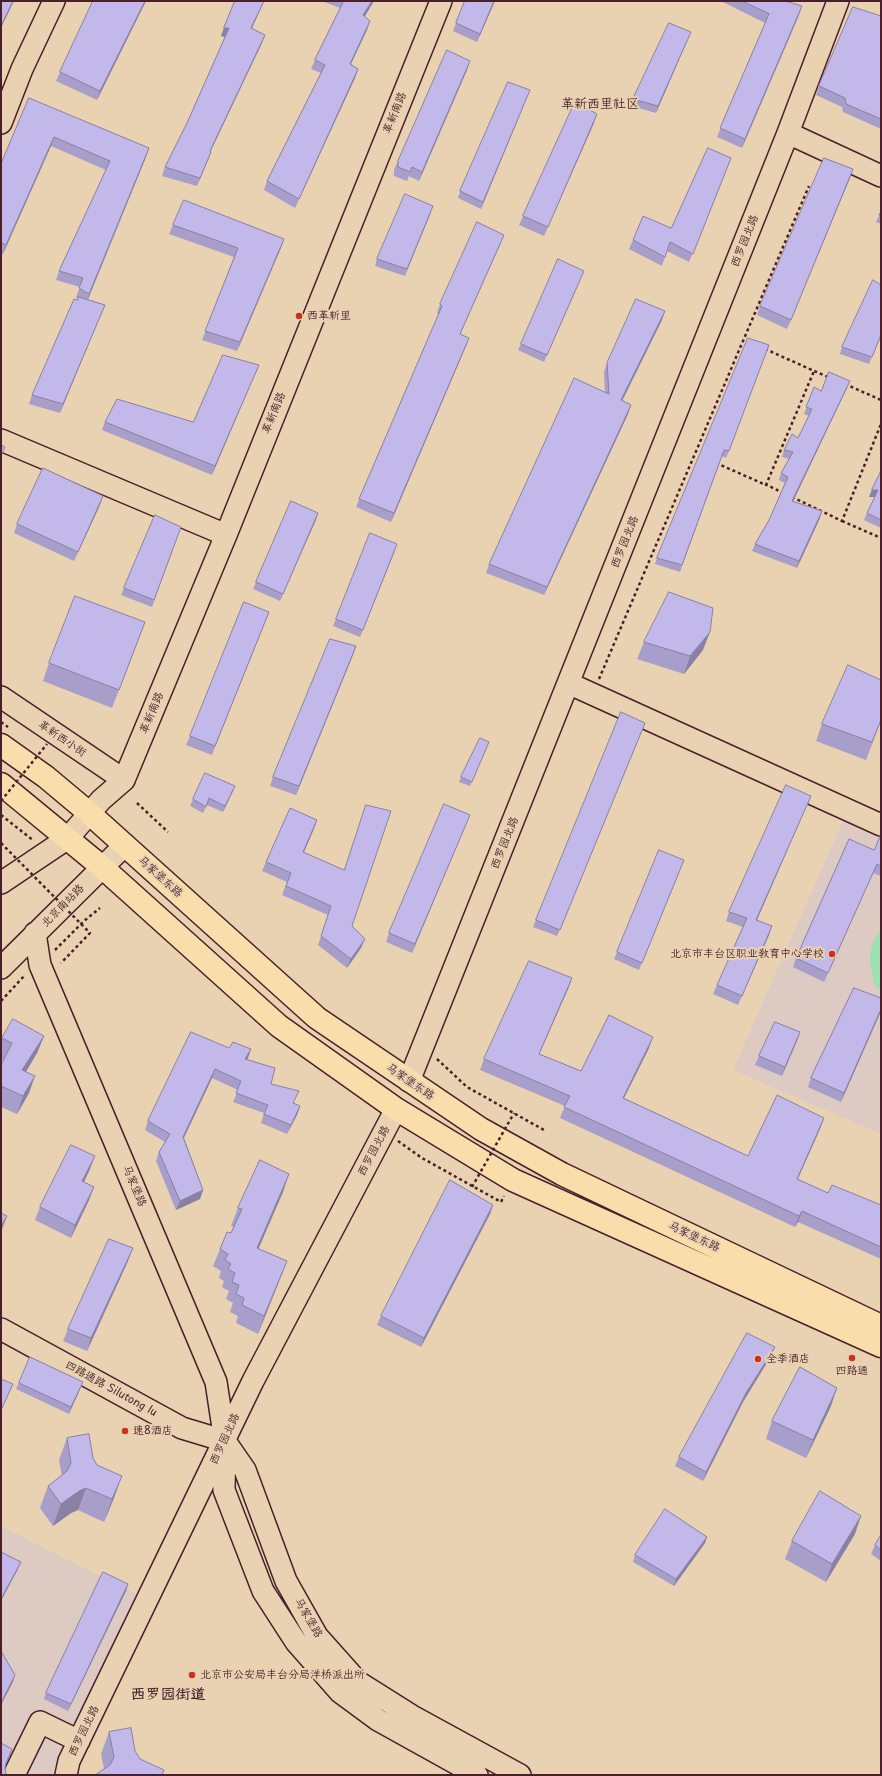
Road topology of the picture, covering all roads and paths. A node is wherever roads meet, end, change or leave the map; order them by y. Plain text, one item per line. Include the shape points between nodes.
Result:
1 (54, 1) edge
2 (441, 1) edge
3 (838, 1) edge
4 (1, 123) edge
5 (788, 133) junction
6 (881, 176) edge
7 (809, 186) dead end
8 (758, 346) edge
9 (814, 371) junction
10 (834, 380) edge
11 (841, 383) edge
12 (881, 400) edge
13 (881, 424) edge
14 (1, 440) edge
15 (709, 460) edge
16 (762, 483) junction
17 (842, 521) junction
18 (226, 535) junction
19 (881, 538) edge
20 (568, 683) junction
21 (593, 694) junction
22 (1, 697) edge
23 (47, 744) dead end
24 (1, 745) edge
25 (124, 780) junction
26 (1, 784) edge
27 (1, 801) edge
28 (137, 803) dead end
29 (89, 813) junction
30 (1, 815) edge
31 (881, 825) edge
32 (168, 832) dead end
33 (68, 838) junction
34 (1, 843) edge
35 (125, 845) junction
36 (48, 852) junction
37 (102, 867) junction
38 (1, 883) edge
39 (35, 933) junction
40 (61, 964) dead end
41 (1, 968) edge
42 (423, 1046) junction
43 (409, 1081) junction
44 (396, 1109) junction
45 (514, 1114) junction
46 (544, 1130) dead end
47 (384, 1131) junction
48 (472, 1187) junction
49 (501, 1202) dead end
50 (881, 1326) edge
51 (1, 1329) edge
52 (881, 1346) edge
53 (225, 1441) junction
54 (79, 1741) junction
55 (14, 1775) edge
56 (66, 1775) edge
57 (477, 1775) edge
58 (520, 1775) edge

1 - 4 street via 22,69
2 - 18 street, 革新南路
3 - 5 street, 西罗园北路
5 - 6 street
5 - 20 street, 西罗园北路
7 - 21 path
8 - 9 path
9 - 10 path
9 - 16 path via 766,485
11 - 12 path
13 - 17 path
14 - 18 street
15 - 16 path
16 - 17 path
17 - 19 path
18 - 25 street, 革新南路
20 - 21 street
20 - 42 street, 西罗园北路
21 - 31 street
22 - 25 street, 革新西小街
23 - 27 path, bridge
24 - 29 main road, 马家堡东路
25 - 29 street, 革新南路
26 - 33 main road, 马家堡东路
28 - 32 path
29 - 33 street, 革新南路
29 - 35 main road, 马家堡东路
30 - 36 path
33 - 36 street
33 - 37 main road, 马家堡东路
34 - 40 path, bridge via 90,933
35 - 37 street, 北京南站路
35 - 43 main road, 马家堡东路 via 316,1018
36 - 38 street
37 - 39 street, 北京南站路
37 - 44 main road, 马家堡东路 via 279,1026
39 - 41 street, 北京南站路
39 - 53 street, 马家堡路 via 40,965 216,1382
42 - 43 street, 西罗园北路
42 - 45 path via 467,1087
43 - 50 main road, 马家堡东路 via 481,1129 562,1174
44 - 47 street, 西罗园北路
44 - 52 main road, 马家堡东路 via 513,1180
45 - 46 path
45 - 48 path, bridge
47 - 48 path via 422,1158
47 - 53 street, 西罗园北路 via 253,1380
48 - 49 path
51 - 53 street, 四路通路 Silutong lu via 182,1428
53 - 54 street, 西罗园北路
53 - 57 street, 马家堡路 via 224,1490 263,1591 296,1642 340,1692 371,1715
53 - 58 street, 马家堡路 via 245,1470 286,1581 316,1636 358,1682 412,1716
54 - 55 street via 40,1722
54 - 56 street, 西罗园北路 via 69,1761

